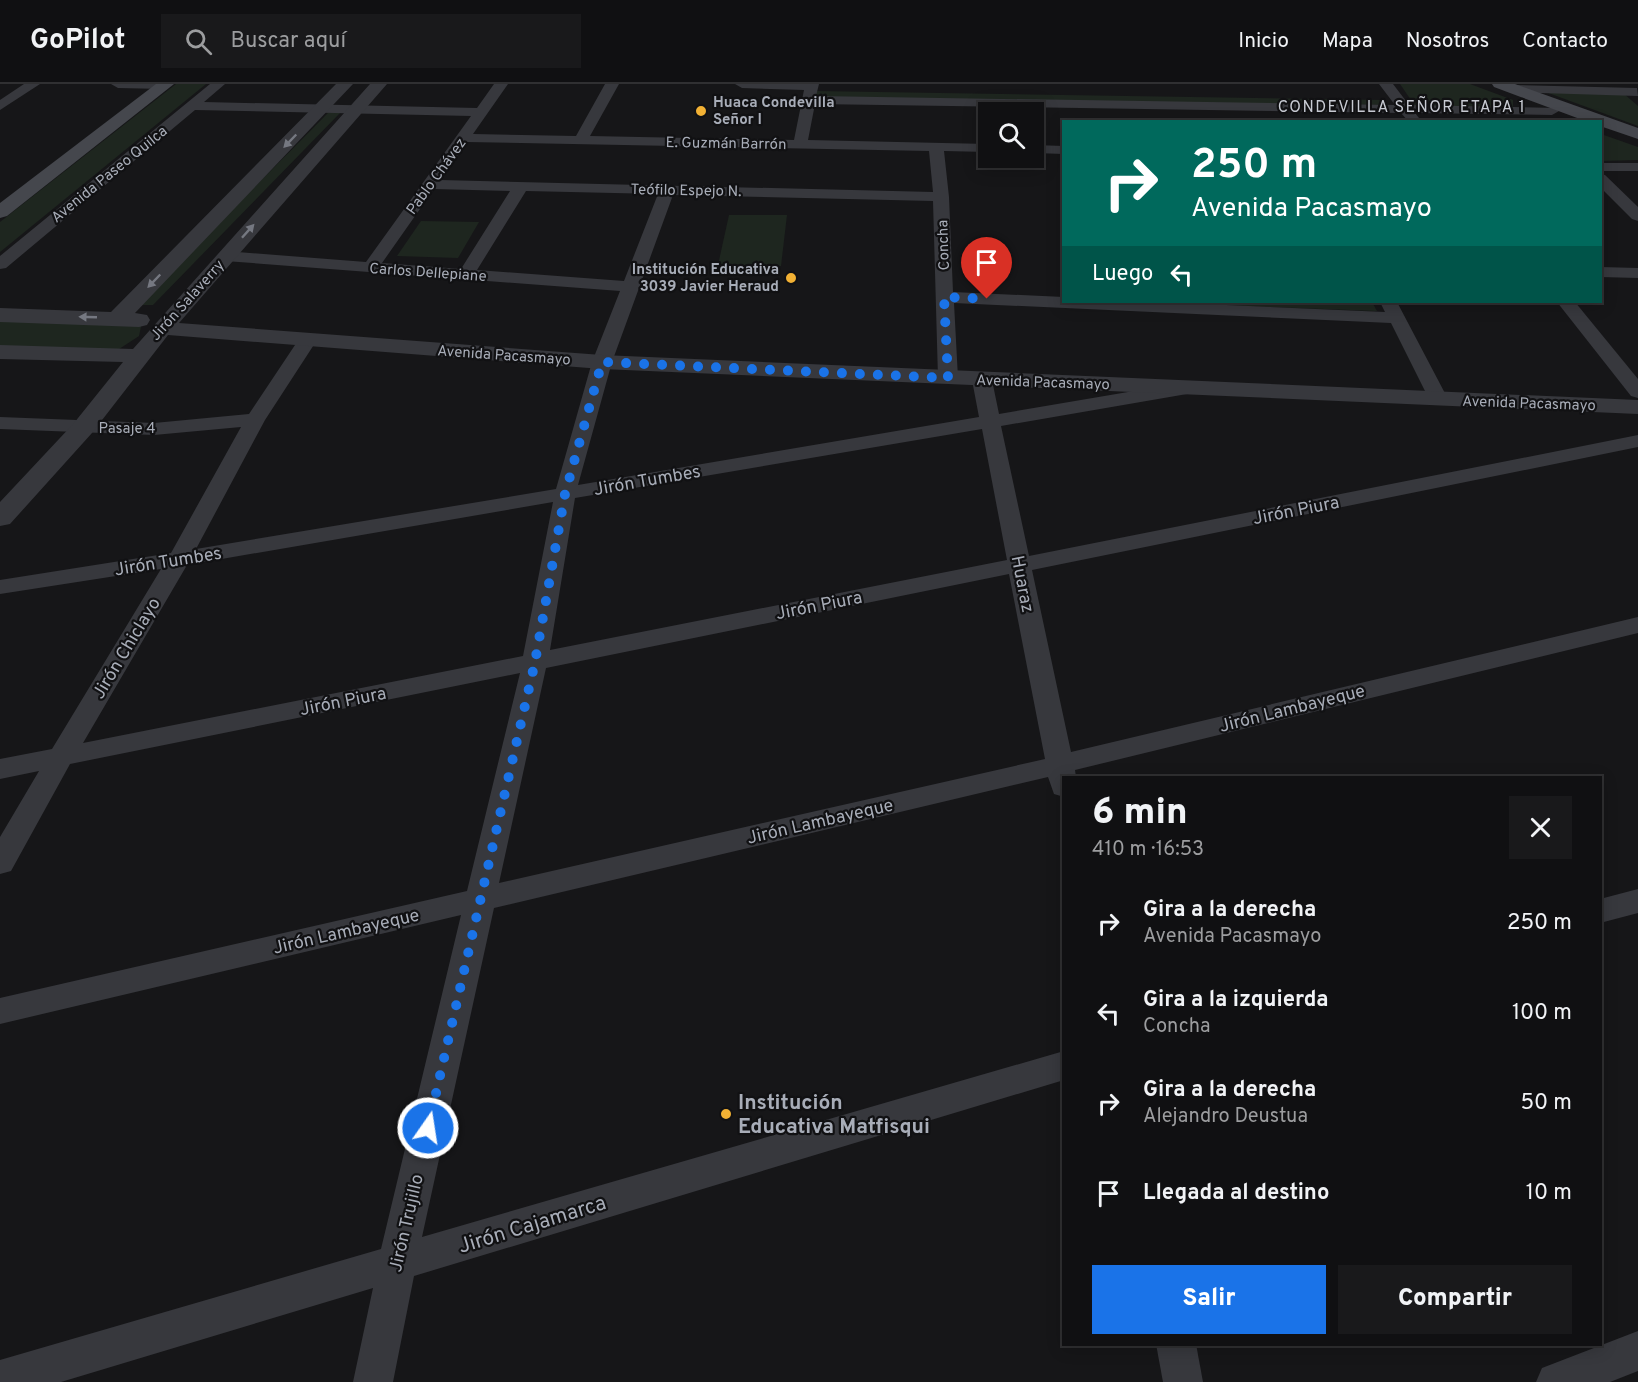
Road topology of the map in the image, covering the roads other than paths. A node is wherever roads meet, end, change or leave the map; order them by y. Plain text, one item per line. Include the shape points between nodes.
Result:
1 (33, 84) edge
2 (117, 84) edge
3 (165, 84) edge
4 (218, 84) edge
5 (345, 84) edge
6 (379, 84) edge
7 (501, 84) edge
8 (612, 84) edge
9 (742, 84) edge
10 (1386, 84) edge
11 (1480, 84) edge
12 (811, 90) edge
13 (1634, 90) edge
14 (1515, 93) edge
15 (1401, 103) junction
16 (1162, 104) junction
17 (0, 106) edge
18 (193, 106) junction
19 (321, 108) junction
20 (356, 110) junction
21 (482, 112) junction
22 (1548, 116) edge
23 (1167, 120) edge
24 (1413, 120) edge
25 (1571, 120) edge
26 (1596, 120) edge
27 (1602, 122) edge
28 (1602, 129) edge
29 (1638, 134) edge
30 (463, 138) junction
31 (581, 140) junction
32 (1638, 142) edge
33 (800, 144) junction
34 (936, 147) junction
35 (978, 148) edge
36 (1044, 149) edge
37 (1062, 150) edge
38 (1602, 167) edge
39 (1638, 168) edge
40 (1602, 180) edge
41 (430, 184) junction
42 (521, 186) junction
43 (667, 190) junction
44 (941, 197) junction
45 (0, 212) edge
46 (1638, 216) edge
47 (225, 256) junction
48 (0, 264) edge
49 (370, 268) junction
50 (1602, 272) edge
51 (1638, 273) edge
52 (466, 275) junction
53 (630, 287) junction
54 (944, 297) junction
55 (1062, 301) edge
56 (1113, 303) edge
57 (1567, 303) edge
58 (1393, 310) edge
59 (0, 315) edge
60 (118, 318) junction
61 (164, 325) junction
62 (308, 340) junction
63 (0, 352) edge
64 (138, 356) junction
65 (602, 362) junction
66 (948, 378) junction
67 (982, 380) junction
68 (1187, 388) junction
69 (1638, 392) edge
70 (1438, 399) junction
71 (1638, 407) edge
72 (255, 420) junction
73 (990, 422) junction
74 (0, 423) edge
75 (83, 428) junction
76 (1638, 441) edge
77 (565, 494) junction
78 (0, 518) edge
79 (179, 559) junction
80 (1019, 565) junction
81 (0, 587) edge
82 (1638, 625) edge
83 (535, 662) junction
84 (60, 758) junction
85 (0, 769) edge
86 (1061, 776) edge
87 (0, 863) edge
88 (480, 900) junction
89 (1638, 901) edge
90 (1602, 910) edge
91 (0, 1011) edge
92 (1062, 1066) edge
93 (397, 1264) junction
94 (1176, 1346) edge
95 (1638, 1351) edge
96 (0, 1380) edge
97 (373, 1382) edge
98 (1183, 1382) edge
99 (1556, 1382) edge

1 - 17 street
2 - 3 street
3 - 45 main road, Avenida Paseo Quilca
4 - 18 street, Avenida Paseo Quilca
5 - 19 street, Jirón Salaverry
6 - 20 street, Jirón Salaverry
7 - 21 street, Pablo Chávez
8 - 31 street
9 - 12 street
10 - 15 street
11 - 14 main road
12 - 15 street via 1269,93
12 - 16 street
12 - 33 street
13 - 14 street
14 - 15 street
14 - 22 main road
14 - 26 main road
15 - 16 street
15 - 24 street
16 - 23 street
18 - 19 street
18 - 48 street, Avenida Paseo Quilca
19 - 20 street
19 -> 60 street, Jirón Salaverry
20 - 21 street
47 -> 20 street, Jirón Salaverry
21 - 30 street, Pablo Chávez
22 - 25 main road
27 - 29 main road
28 - 32 main road
30 - 31 street, E. Guzmán Barrón
30 - 41 street, Pablo Chávez
31 - 33 street, E. Guzmán Barrón
33 - 34 street, E. Guzmán Barrón
34 - 35 street, E. Guzmán Barrón
34 - 44 street, Concha
36 - 37 street
38 - 39 street
40 - 46 street
41 - 42 street, Teófilo Espejo N.
41 - 49 street, Pablo Chávez
42 - 43 street, Teófilo Espejo N.
42 - 52 street
43 - 44 street, Teófilo Espejo N.
43 - 53 street, Jirón Trujillo
44 - 54 street, Concha
47 - 49 street, Carlos Dellepiane
47 - 61 street, Jirón Salaverry
49 - 52 street, Carlos Dellepiane
50 - 51 street
52 - 53 street, Carlos Dellepiane
53 - 65 street, Jirón Trujillo
54 - 55 street
54 - 66 street, Concha
56 - 58 street
57 - 69 street
58 - 70 street
60 -> 59 street, Avenida Pacasmayo
60 - 61 street, Avenida Pacasmayo
61 - 62 street, Avenida Pacasmayo
61 - 64 street, Jirón Salaverry
62 - 65 street, Avenida Pacasmayo
62 - 72 street, Jirón Chiclayo
63 - 64 street
64 - 75 street, Jirón Salaverry
65 - 66 street, Avenida Pacasmayo
65 - 77 street, Jirón Trujillo
66 - 67 street, Avenida Pacasmayo
67 - 68 street, Avenida Pacasmayo
67 - 73 street, Huaraz
68 - 70 street, Avenida Pacasmayo
68 - 73 street, Jirón Tumbes
70 - 71 street, Avenida Pacasmayo
72 - 75 street, Pasaje 4 via 154,429
72 - 79 street, Jirón Chiclayo
73 - 77 street, Jirón Tumbes
73 - 80 street, Huaraz
74 - 75 street, Pasaje 4
75 - 78 street, Jirón Salaverry
76 - 80 street, Jirón Piura
77 - 79 street, Jirón Tumbes
77 - 83 street, Jirón Trujillo
79 - 81 street, Jirón Tumbes
79 - 84 street, Jirón Chiclayo
80 - 83 street, Jirón Piura
80 - 86 street, Huaraz
82 - 86 street, Jirón Lambayeque
83 - 84 street, Jirón Piura
83 - 88 street, Jirón Trujillo
84 - 85 street, Jirón Piura
84 - 87 street, Jirón Chiclayo
86 - 88 street, Jirón Lambayeque
88 - 91 street, Jirón Lambayeque
88 - 93 street, Jirón Trujillo
89 - 90 street
92 - 93 street, Jirón Cajamarca
93 - 96 street, Jirón Cajamarca
93 - 97 street, Jirón Trujillo
94 - 98 street
95 - 99 street

